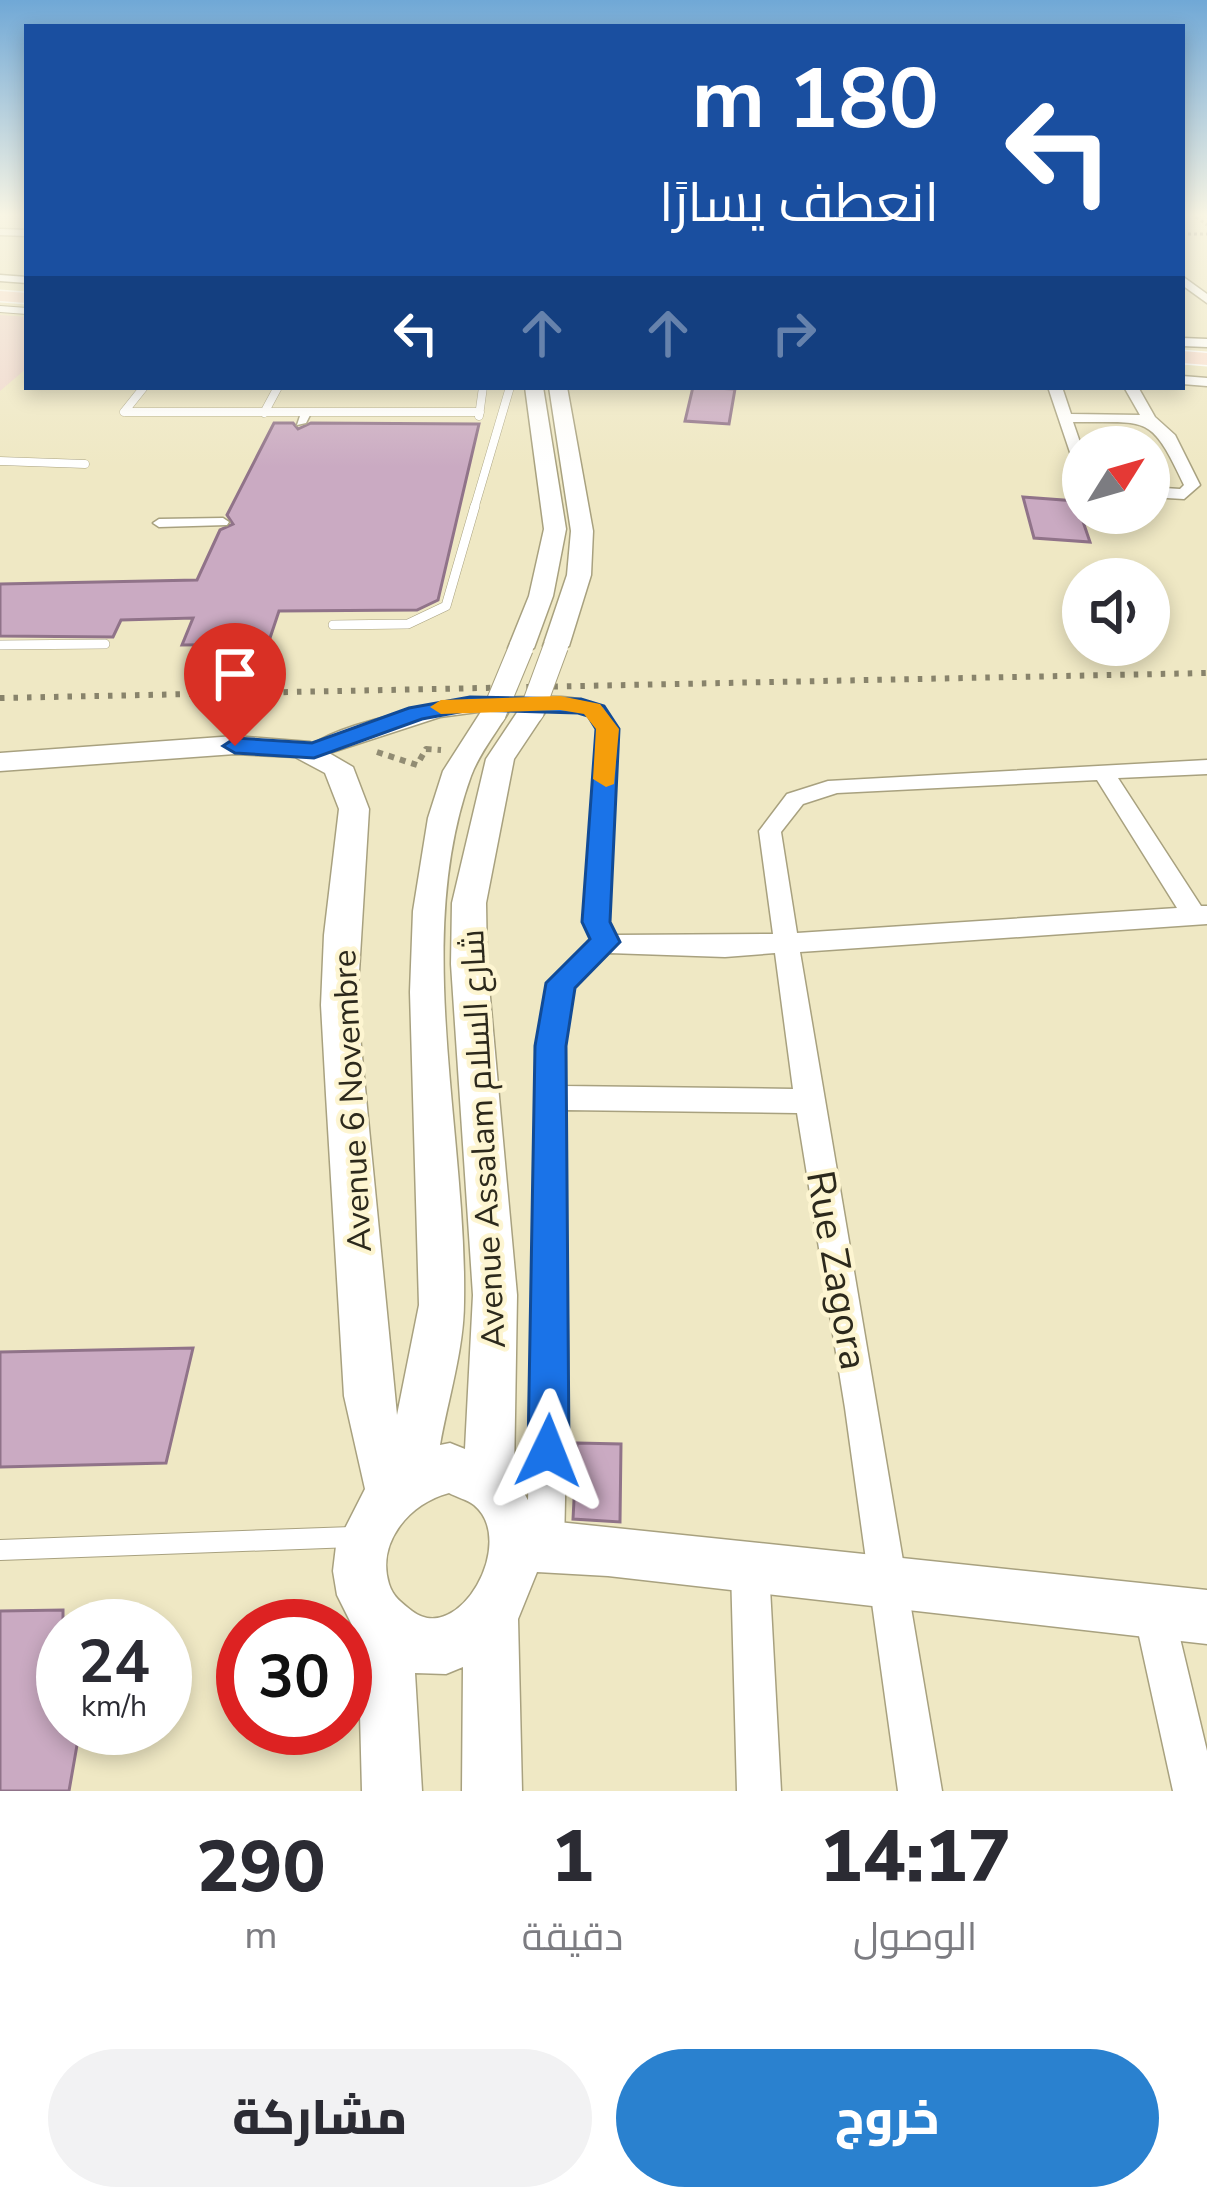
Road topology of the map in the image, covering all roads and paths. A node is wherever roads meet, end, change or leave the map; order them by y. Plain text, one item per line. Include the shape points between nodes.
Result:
1 (142, 390) edge
2 (276, 390) edge
3 (483, 390) edge
4 (509, 390) edge
5 (534, 390) edge
6 (558, 390) edge
7 (1056, 390) edge
8 (1133, 390) edge
9 (264, 413) junction
10 (1068, 418) junction
11 (1149, 419) junction
12 (1070, 426) edge
13 (1157, 426) edge
14 (1170, 440) edge
15 (0, 461) edge
16 (85, 464) dead end
17 (1170, 493) edge
18 (224, 522) dead end
19 (159, 523) dead end
20 (333, 625) dead end
21 (105, 644) dead end
22 (0, 645) edge
23 (513, 712) junction
24 (330, 744) junction
25 (469, 753) junction
26 (0, 762) edge
27 (1207, 767) edge
28 (1103, 772) junction
29 (1201, 915) edge
30 (605, 942) junction
31 (788, 944) junction
32 (552, 1098) junction
33 (808, 1101) junction
34 (435, 1355) junction
35 (365, 1366) junction
36 (489, 1483) junction
37 (388, 1502) junction
38 (531, 1546) junction
39 (0, 1550) edge
40 (750, 1569) junction
41 (888, 1583) junction
42 (1154, 1613) junction
43 (1207, 1617) edge
44 (491, 1618) junction
45 (386, 1629) junction
46 (392, 1791) edge
47 (492, 1791) edge
48 (759, 1791) edge
49 (920, 1791) edge
50 (1195, 1791) edge

1 - 9 lane via 124,412
2 - 9 lane
3 - 9 lane via 480,415
4 - 20 lane via 450,601 411,623
5 - 23 street, Avenue Assalam شارع السلام, bridge via 555,529 521,648
6 - 23 street, Avenue Assalam شارع السلام, bridge via 582,531 579,575 556,646
7 - 10 street
8 - 11 street
10 - 11 street
10 - 12 street
11 - 13 street
14 - 17 street via 1192,489
15 - 16 lane
18 - 19 street
21 - 22 lane
23 - 25 street, Avenue Assalam شارع السلام
23 - 36 street, Avenue Assalam شارع السلام via 469,903 496,1295
24 - 25 path via 418,765 426,748
24 - 26 street
24 - 30 street via 417,712 470,704 596,711 609,741 596,922
24 - 35 street, Avenue 6 Novembre via 354,809 339,1005
25 - 34 street, Avenue Assalam شارع السلام via 443,818 430,911 442,1305
27 - 28 street
28 - 29 street
28 - 31 street, Rue Zagora via 836,786 795,799 770,831
29 - 31 street
30 - 31 street
30 - 32 street via 568,974 555,998
31 - 33 street, Rue Zagora
32 - 33 street
32 - 38 street
33 - 41 street, Rue Zagora
34 - 35 street via 420,1382 395,1399 379,1394
34 - 37 street, Avenue Assalam شارع السلام
35 - 37 street, Avenue 6 Novembre
36 - 37 street via 451,1468
36 - 38 street
37 - 39 lane
37 - 45 street via 363,1587
38 - 40 street
38 - 44 street
40 - 41 street
40 - 48 street
41 - 42 street
41 - 49 street, Rue Zagora
42 - 43 street
42 - 50 street
44 - 45 street via 461,1640 427,1648
44 - 47 street
45 - 46 street

